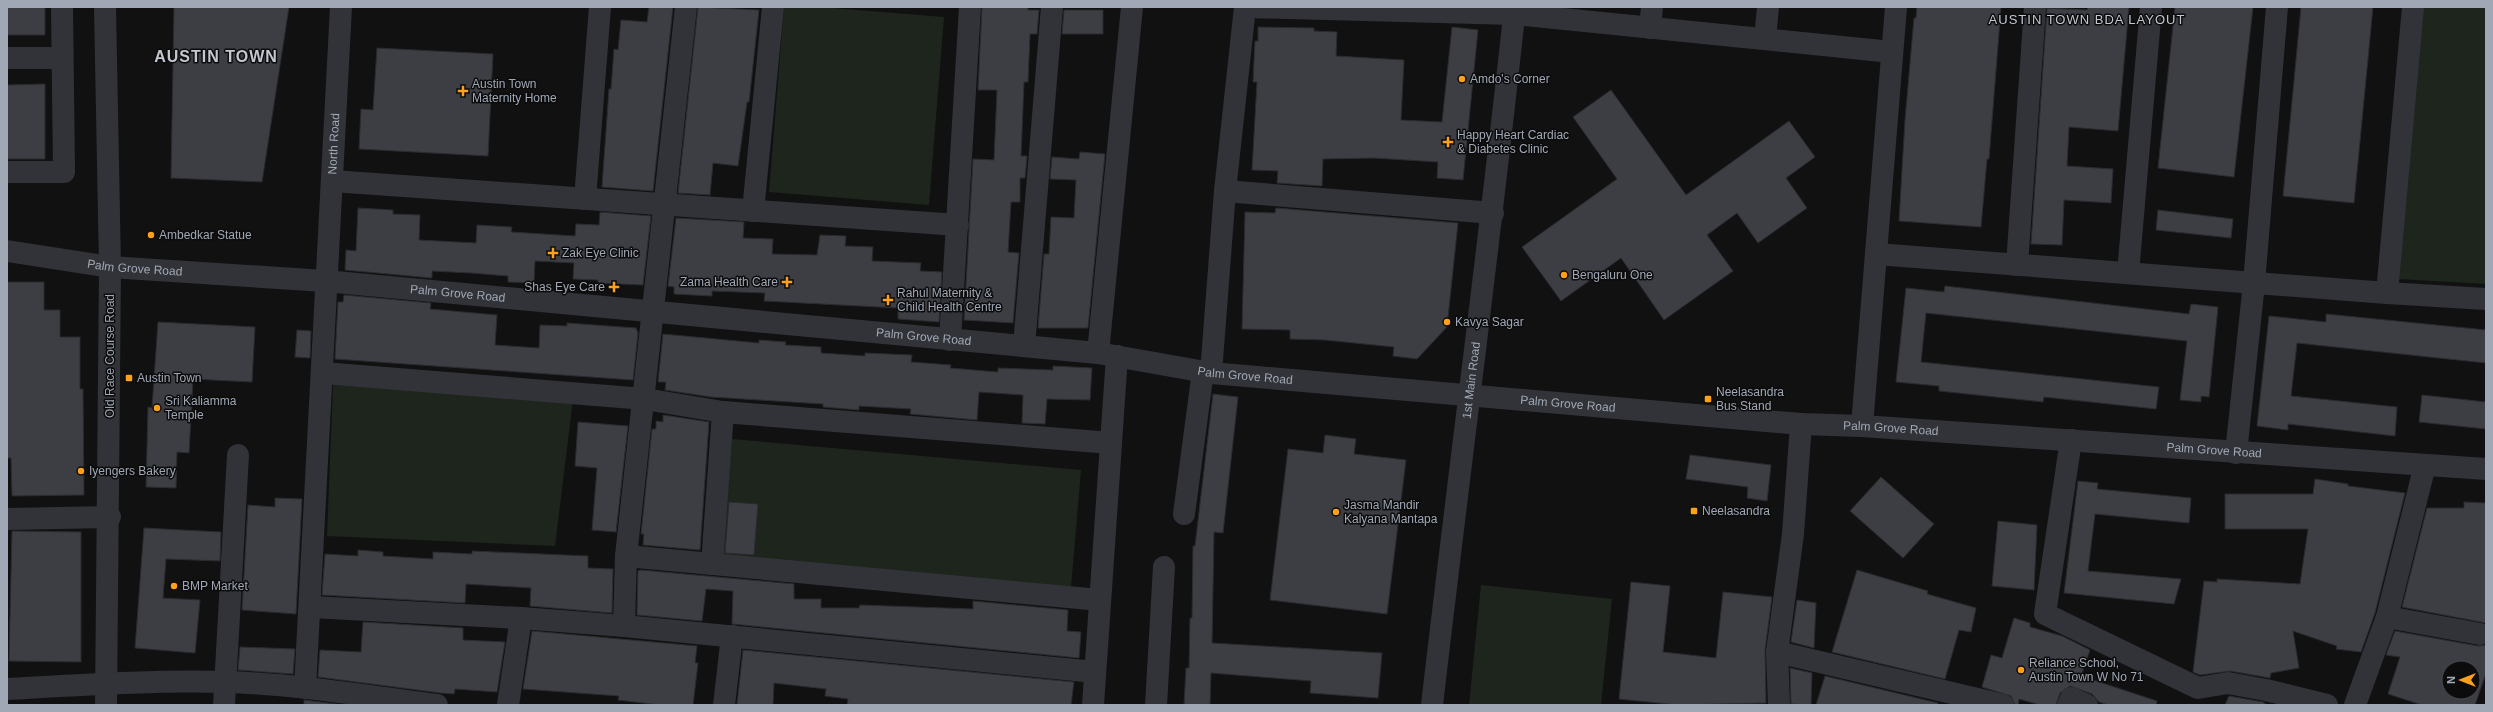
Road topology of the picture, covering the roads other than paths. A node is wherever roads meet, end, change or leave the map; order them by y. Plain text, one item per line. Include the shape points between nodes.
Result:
1 (62, 7) edge
2 (105, 7) edge
3 (341, 7) edge
4 (600, 7) edge
5 (686, 7) edge
6 (773, 7) edge
7 (970, 7) edge
8 (1052, 7) edge
9 (1132, 7) edge
10 (1246, 7) edge
11 (1768, 7) edge
12 (1896, 7) edge
13 (2035, 7) edge
14 (2151, 7) edge
15 (2278, 7) edge
16 (2414, 7) edge
17 (1362, 8) edge
18 (1515, 11) edge
19 (1651, 17) edge
20 (1765, 39) junction
21 (1892, 52) junction
22 (7, 58) edge
23 (62, 58) junction
24 (7, 172) edge
25 (332, 181) junction
26 (1225, 191) junction
27 (585, 199) junction
28 (664, 205) junction
29 (753, 211) junction
30 (1493, 213) junction
31 (958, 225) junction
32 (7, 251) edge
33 (1876, 254) junction
34 (2016, 264) junction
35 (110, 267) junction
36 (2128, 273) junction
37 (325, 281) junction
38 (2254, 283) junction
39 (2387, 293) junction
40 (2486, 299) edge
41 (654, 311) junction
42 (950, 340) junction
43 (1024, 346) junction
44 (1108, 355) junction
45 (1207, 372) junction
46 (323, 373) junction
47 (1468, 394) junction
48 (644, 399) junction
49 (723, 412) junction
50 (1801, 424) junction
51 (1862, 426) junction
52 (2071, 440) junction
53 (1111, 443) junction
54 (2236, 453) junction
55 (238, 455) dead end
56 (2425, 465) junction
57 (2486, 469) edge
58 (1184, 514) dead end
59 (110, 517) junction
60 (7, 519) edge
61 (626, 556) junction
62 (712, 564) junction
63 (1164, 567) dead end
64 (1100, 600) junction
65 (311, 607) junction
66 (2387, 617) junction
67 (521, 618) junction
68 (624, 626) junction
69 (2480, 634) dead end
70 (732, 636) junction
71 (1777, 652) junction
72 (1095, 672) junction
73 (226, 682) junction
74 (108, 683) junction
75 (305, 688) junction
76 (7, 689) edge
77 (1978, 702) edge
78 (106, 705) edge
79 (224, 705) edge
80 (437, 705) edge
81 (508, 705) edge
82 (724, 705) edge
83 (1093, 705) edge
84 (1156, 705) edge
85 (1432, 705) edge
86 (1779, 705) edge
87 (2004, 705) edge
88 (2068, 705) edge
89 (2087, 705) edge
90 (2327, 705) edge
91 (2355, 705) edge

1 - 23 street
2 - 35 street, Old Race Course Road
3 - 25 street, North Road
4 - 27 street
5 - 28 street
6 - 29 street
7 - 31 street
8 - 43 street
9 - 44 street
10 - 17 street
10 - 26 street
11 - 20 street
12 - 21 street
13 - 34 street
14 - 36 street
15 - 38 street
16 - 39 street
17 - 18 street
18 - 19 street
18 - 30 street, 1st Main Road
19 - 20 street
20 - 21 street
21 - 33 street
22 - 23 street
23 - 24 street via 64,172
25 - 27 street
25 - 37 street, North Road
26 - 30 street
26 - 45 street
27 - 28 street
28 - 29 street
28 - 41 street
29 - 31 street
30 - 47 street, 1st Main Road
31 - 42 street
32 - 35 street, Palm Grove Road
33 - 34 street
33 - 51 street
34 - 36 street
35 - 37 street, Palm Grove Road
35 - 59 street, Old Race Course Road
36 - 38 street
37 - 41 street, Palm Grove Road
37 - 46 street, North Road
38 - 39 street
38 - 54 street
39 - 40 street
41 - 42 street, Palm Grove Road
41 - 48 street
42 - 43 street, Palm Grove Road
43 - 44 street, Palm Grove Road
44 - 45 street, Palm Grove Road
44 - 53 street
45 - 47 street, Palm Grove Road
45 - 58 street
46 - 48 street
46 - 65 street, North Road
47 - 50 street, Palm Grove Road
47 - 85 street, 1st Main Road
48 - 49 street
48 - 61 street
49 - 53 street
49 - 62 street
50 - 51 street, Palm Grove Road
50 - 71 street via 1793,534
51 - 52 street, Palm Grove Road
52 - 54 street, Palm Grove Road
52 - 90 street via 2045,614 2198,688 2228,683
53 - 64 street
54 - 56 street, Palm Grove Road
55 - 73 street
56 - 57 street, Palm Grove Road
56 - 66 street
59 - 60 street
59 - 74 street, Old Race Course Road
61 - 62 street
61 - 68 street
62 - 64 street
63 - 84 street
64 - 72 street
65 - 67 street
65 - 75 street, North Road
66 - 69 street
66 - 91 street
67 - 68 street
67 - 81 street
68 - 70 street
70 - 72 street
70 - 82 street
71 - 77 street
71 - 86 street
72 - 83 street
73 - 74 street
73 - 75 street
73 - 79 street
74 - 76 street
74 - 78 street, Old Race Course Road
75 - 80 street
77 - 87 street
88 - 89 street via 2071,698

